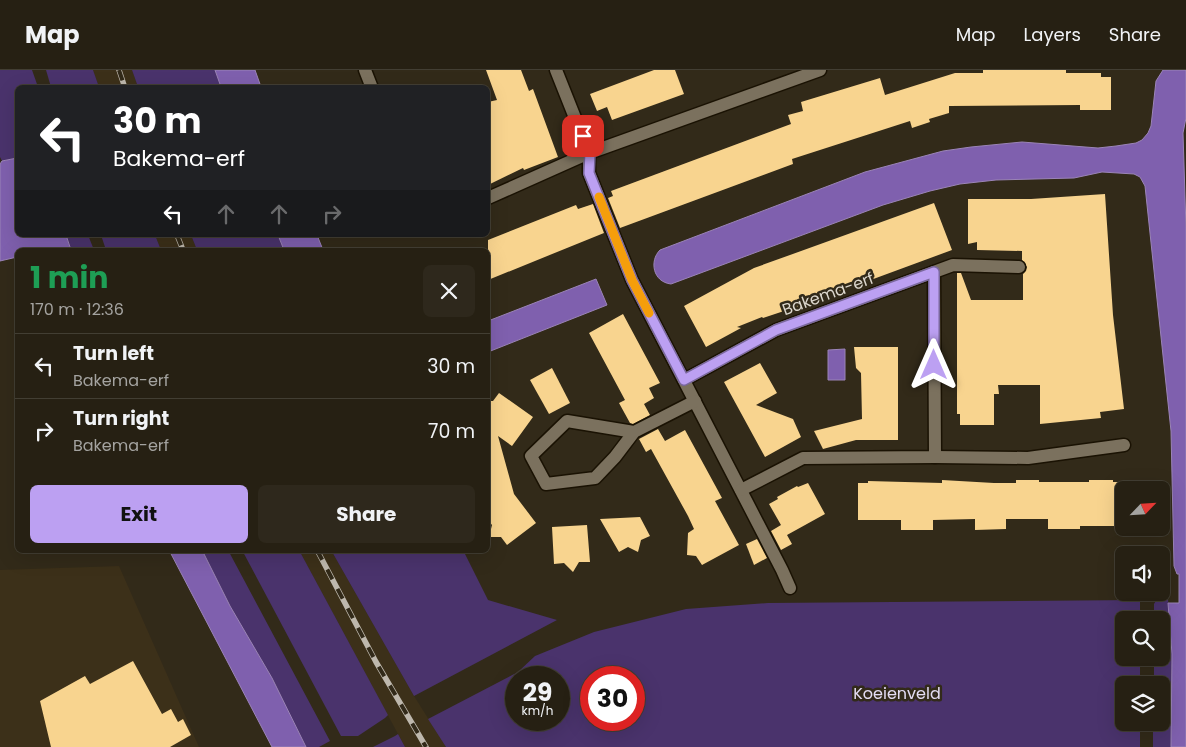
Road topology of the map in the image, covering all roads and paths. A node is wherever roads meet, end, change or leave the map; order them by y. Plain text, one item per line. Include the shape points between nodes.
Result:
1 (365, 70) edge
2 (556, 70) edge
3 (820, 70) edge
4 (371, 85) edge
5 (590, 153) junction
6 (490, 197) edge
7 (1019, 266) dead end
8 (934, 272) junction
9 (684, 380) junction
10 (695, 401) junction
11 (634, 432) junction
12 (1124, 445) dead end
13 (935, 457) junction
14 (741, 490) junction
15 (790, 588) dead end

1 - 4 street
2 - 5 street
3 - 5 street
5 - 6 street
5 - 9 street via 589,173 632,280
7 - 8 street, Bakema-erf via 953,265
8 - 9 street, Bakema-erf via 776,330
8 - 13 street
9 - 10 street
10 - 11 street
10 - 14 street
11 - 11 street via 567,421 531,456 546,484 595,478
12 - 13 street via 1028,458
13 - 14 street via 804,458
14 - 15 street

